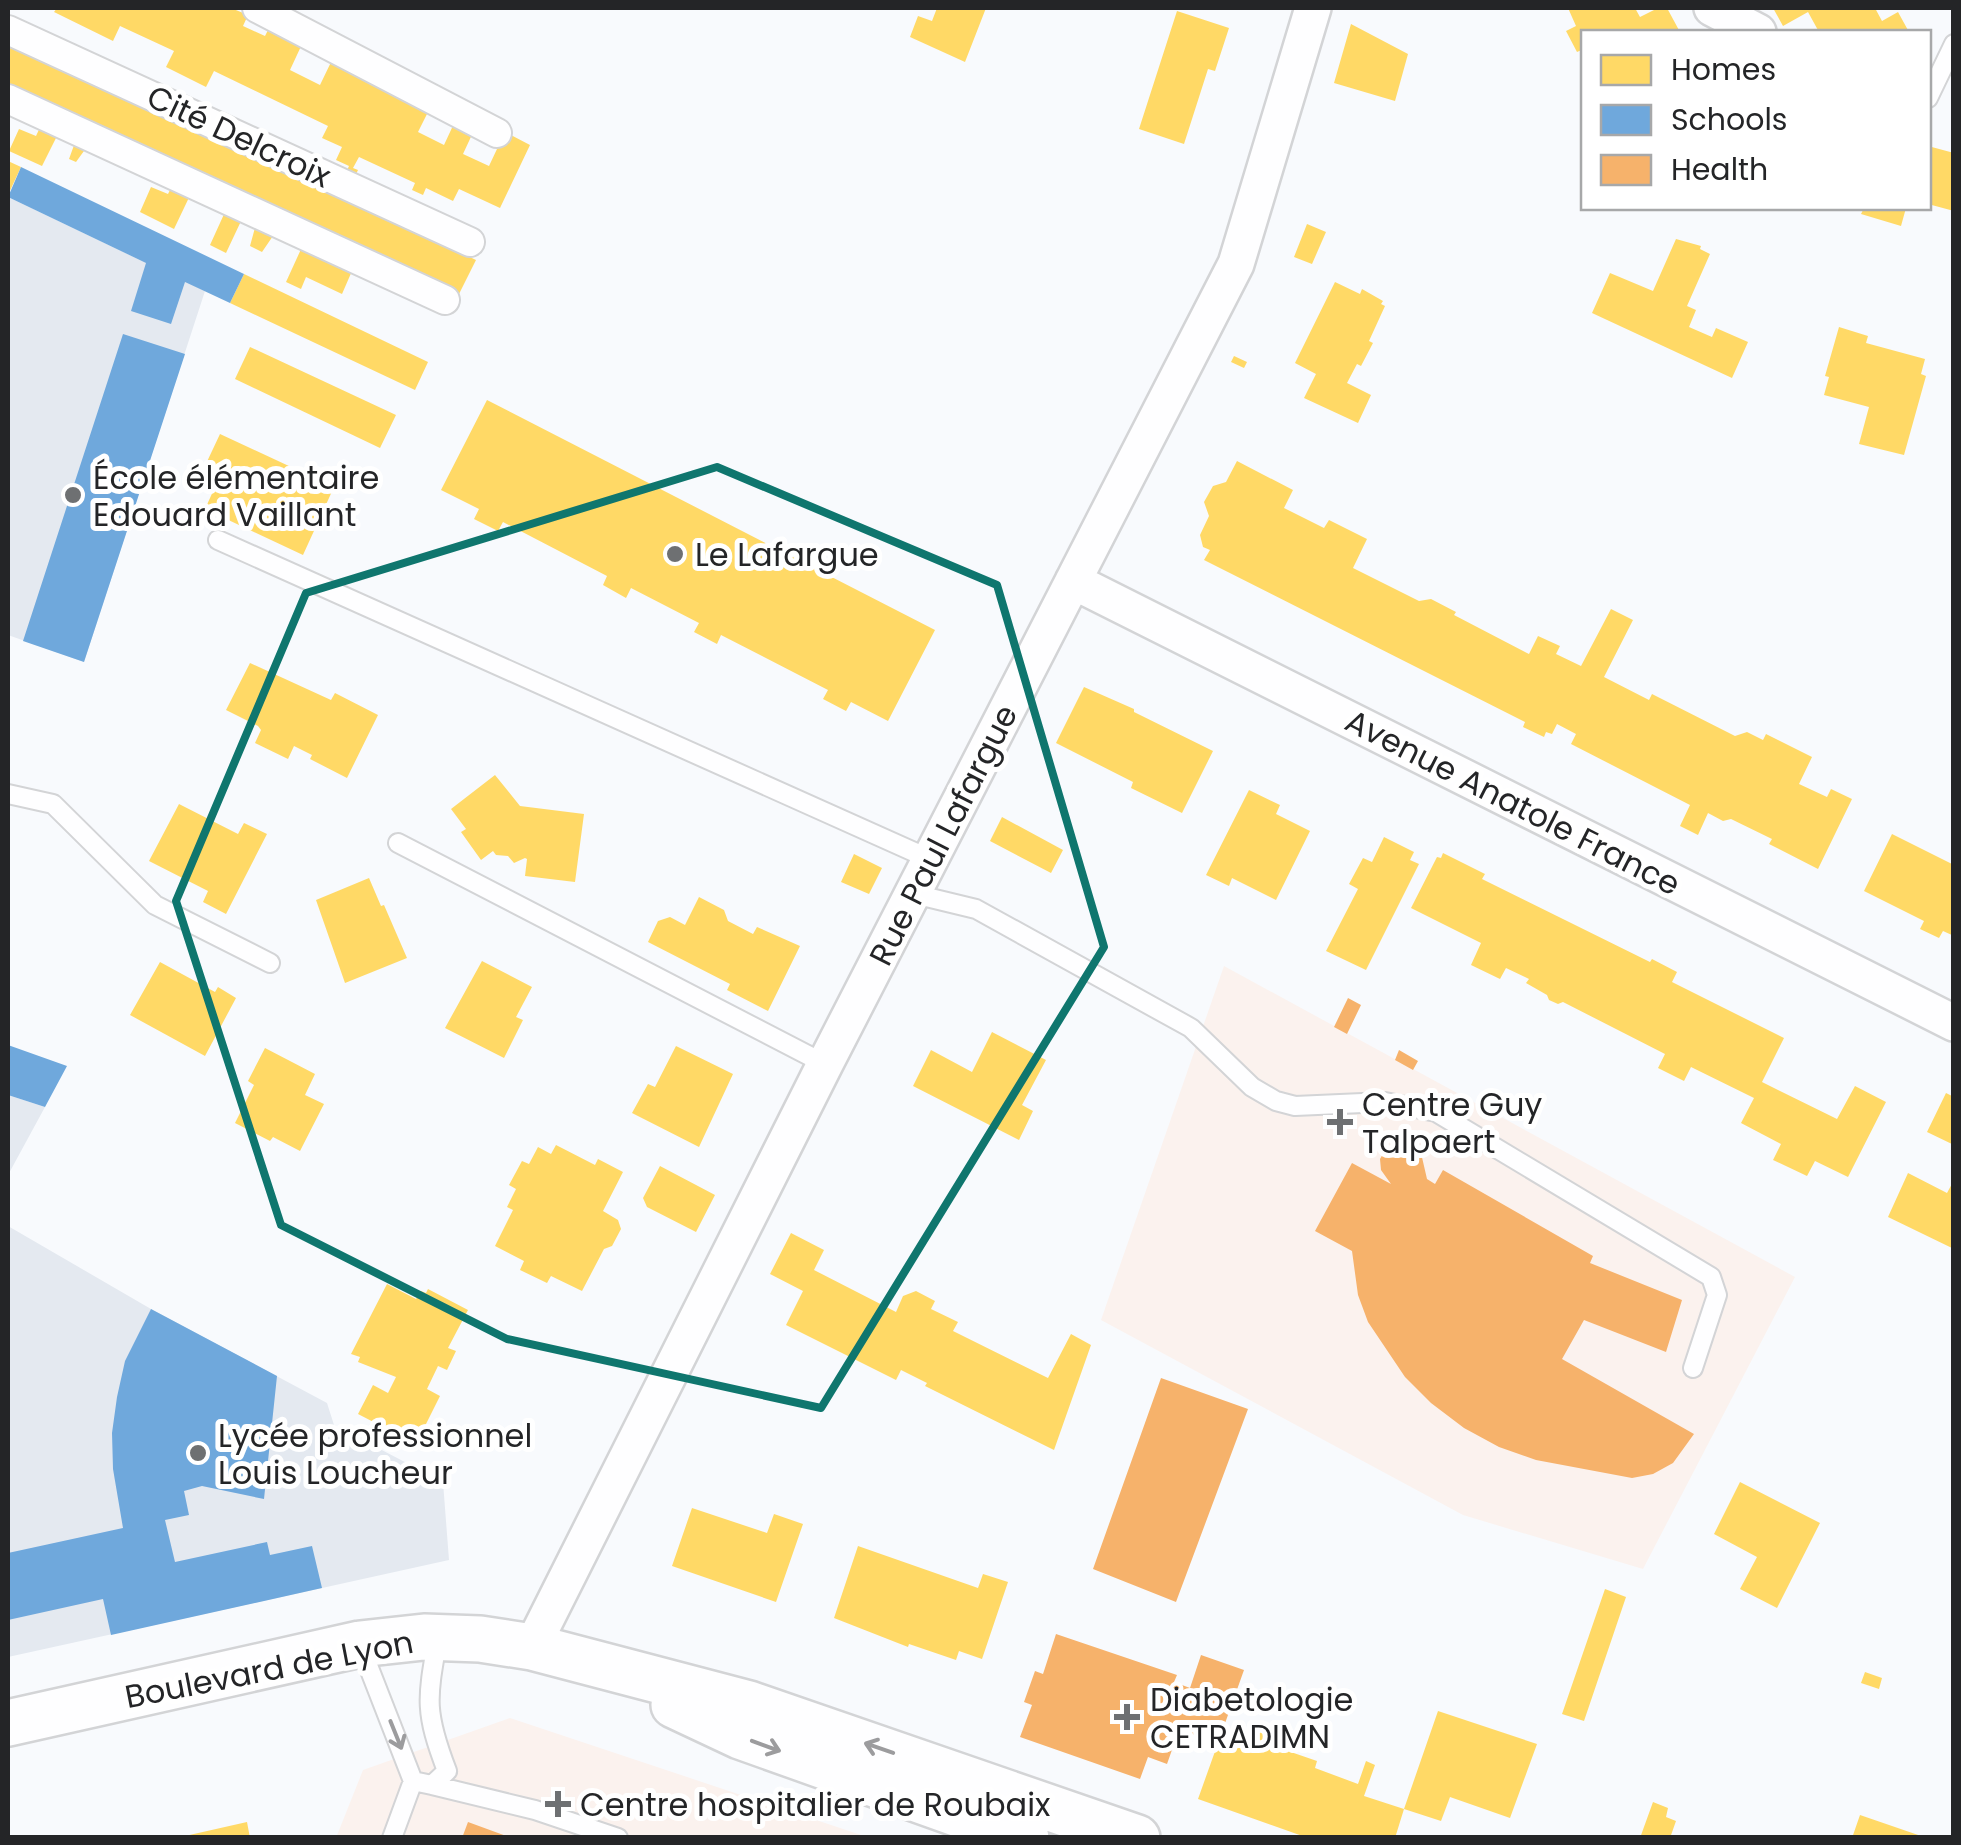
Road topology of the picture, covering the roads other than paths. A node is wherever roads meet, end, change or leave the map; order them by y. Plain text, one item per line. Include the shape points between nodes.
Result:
1 (257, 8) edge
2 (1314, 8) edge
3 (1712, 8) edge
4 (8, 30) edge
5 (1754, 30) edge
6 (1954, 44) edge
7 (1931, 92) edge
8 (8, 99) edge
9 (497, 133) dead end
10 (470, 242) dead end
11 (445, 300) dead end
12 (218, 540) dead end
13 (1073, 582) junction
14 (8, 794) edge
15 (398, 843) dead end
16 (932, 860) junction
17 (914, 894) junction
18 (270, 963) dead end
19 (1954, 1023) edge
20 (826, 1064) junction
21 (1693, 1368) dead end
22 (438, 1638) junction
23 (360, 1644) junction
24 (532, 1647) junction
25 (8, 1723) edge
26 (413, 1781) junction
27 (432, 1784) junction
28 (928, 1784) junction
29 (392, 1838) edge
30 (618, 1838) edge
31 (1026, 1838) edge
32 (1137, 1838) edge

1 - 9 street
2 - 13 street, Rue Paul Lafargue via 1236,264
3 - 5 street
4 - 10 street, Cité Delcroix
6 - 7 lane
8 - 11 street, Cité Delcroix
12 - 16 lane
13 - 16 street, Rue Paul Lafargue
13 - 19 street, Avenue Anatole France
14 - 18 lane via 53,804 155,906
15 - 20 lane
16 - 17 street, Rue Paul Lafargue
17 - 20 street, Rue Paul Lafargue
17 - 21 lane via 976,909 1191,1028 1252,1087 1276,1101 1385,1102 1436,1112 1695,1268 1711,1278 1717,1296
20 - 24 street, Rue Paul Lafargue
22 - 23 street, Boulevard de Lyon
22 - 24 street, Boulevard de Lyon
22 - 27 lane via 428,1712 447,1771
23 - 25 street, Boulevard de Lyon
23 -> 26 lane
24 - 28 street, Boulevard de Lyon via 749,1704
26 - 27 lane
26 - 29 lane
27 - 30 lane
28 - 31 street
28 - 32 street

